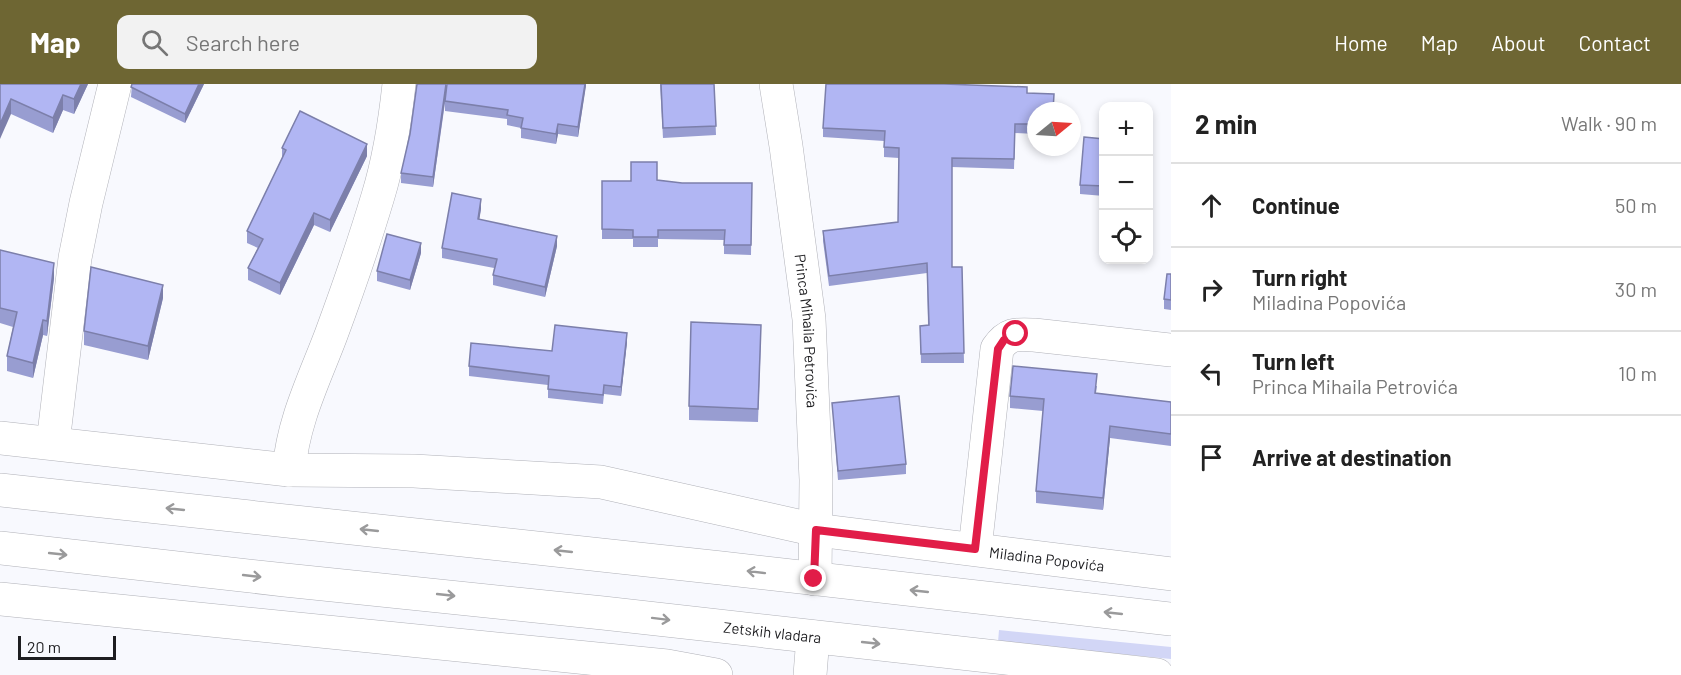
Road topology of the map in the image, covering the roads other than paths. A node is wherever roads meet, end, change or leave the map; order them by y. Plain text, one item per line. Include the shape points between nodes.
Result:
1 (115, 84) edge
2 (399, 84) edge
3 (776, 84) edge
4 (1171, 350) edge
5 (0, 438) edge
6 (53, 443) junction
7 (289, 470) junction
8 (0, 490) edge
9 (816, 530) junction
10 (0, 548) edge
11 (975, 549) junction
12 (1171, 574) edge
13 (814, 579) junction
14 (0, 599) edge
15 (1171, 619) edge
16 (813, 637) junction
17 (716, 675) edge
18 (810, 675) edge
19 (1157, 675) edge

1 - 6 street via 75,258
2 - 7 street via 379,195 302,408
3 - 9 street, Princa Mihaila Petrovića via 808,319
4 - 11 street via 1034,335 1016,334 1004,340 998,349
5 - 6 street, Miladina Popovića
6 - 7 street, Miladina Popovića
7 - 9 street, Miladina Popovića via 414,471 601,482
13 -> 8 street
9 - 11 street, Miladina Popovića
9 - 13 street, Princa Mihaila Petrovića
10 -> 16 street, Zetskih vladara
11 - 12 street, Miladina Popovića
15 -> 13 street
14 - 17 street via 667,666
16 - 18 street
16 -> 19 street, Zetskih vladara

